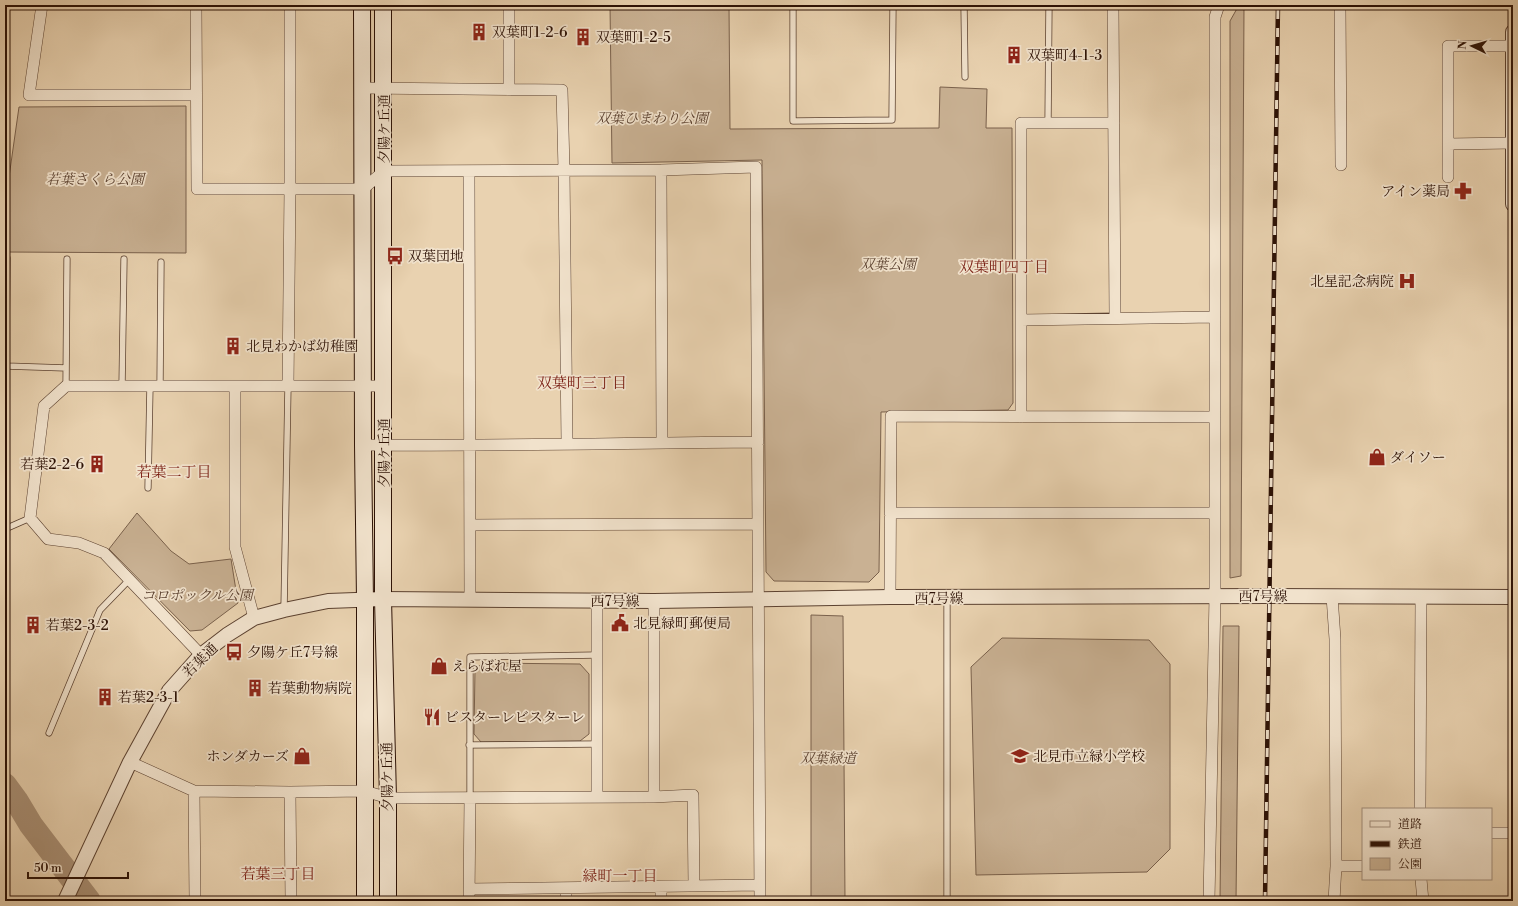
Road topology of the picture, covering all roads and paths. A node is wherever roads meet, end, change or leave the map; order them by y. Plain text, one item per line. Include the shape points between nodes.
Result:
1 (42, 5) edge
2 (196, 5) edge
3 (290, 5) edge
4 (362, 5) edge
5 (383, 5) edge
6 (509, 5) edge
7 (793, 5) edge
8 (893, 5) edge
9 (964, 5) edge
10 (1049, 5) edge
11 (1113, 5) edge
12 (1219, 5) edge
13 (1340, 5) edge
14 (1513, 32) edge
15 (1513, 46) edge
16 (966, 77) dead end
17 (363, 88) junction
18 (384, 89) junction
19 (509, 90) junction
20 (196, 95) junction
21 (1048, 123) junction
22 (1114, 123) junction
23 (1513, 128) edge
24 (1512, 143) edge
25 (1448, 144) junction
26 (1340, 165) dead end
27 (564, 170) junction
28 (661, 170) junction
29 (384, 171) junction
30 (469, 171) junction
31 (1448, 177) dead end
32 (290, 189) junction
33 (363, 189) junction
34 (1513, 204) edge
35 (7, 258) dead end
36 (67, 259) dead end
37 (124, 259) dead end
38 (161, 262) dead end
39 (1215, 317) junction
40 (1115, 318) junction
41 (1021, 320) junction
42 (66, 368) junction
43 (66, 386) junction
44 (122, 386) junction
45 (155, 386) junction
46 (288, 386) junction
47 (362, 386) junction
48 (384, 386) junction
49 (234, 387) junction
50 (1021, 417) junction
51 (1215, 417) junction
52 (662, 442) junction
53 (758, 442) junction
54 (567, 443) junction
55 (362, 445) junction
56 (384, 445) junction
57 (469, 446) junction
58 (148, 488) dead end
59 (890, 513) junction
60 (1214, 513) junction
61 (30, 518) junction
62 (758, 524) junction
63 (470, 525) junction
64 (5, 529) edge
65 (129, 580) junction
66 (1215, 596) junction
67 (1332, 596) junction
68 (890, 597) junction
69 (1421, 597) junction
70 (1513, 597) edge
71 (947, 598) junction
72 (383, 599) junction
73 (470, 599) junction
74 (758, 599) junction
75 (365, 600) junction
76 (597, 601) junction
77 (654, 601) junction
78 (284, 610) junction
79 (254, 618) junction
80 (201, 655) junction
81 (597, 655) junction
82 (49, 733) dead end
83 (597, 744) junction
84 (469, 745) junction
85 (130, 762) junction
86 (194, 791) junction
87 (365, 791) junction
88 (290, 792) junction
89 (597, 797) junction
90 (654, 797) junction
91 (388, 798) junction
92 (470, 798) junction
93 (1420, 808) edge
94 (1492, 833) edge
95 (1513, 833) edge
96 (1336, 866) junction
97 (1362, 866) edge
98 (1421, 880) edge
99 (760, 885) junction
100 (694, 886) junction
101 (661, 887) junction
102 (566, 888) junction
103 (470, 889) junction
104 (65, 901) edge
105 (196, 901) edge
106 (291, 901) edge
107 (365, 901) edge
108 (388, 901) edge
109 (470, 901) edge
110 (566, 901) edge
111 (661, 901) edge
112 (760, 901) edge
113 (947, 901) edge
114 (1209, 901) edge
115 (1334, 901) edge
116 (1423, 901) edge

1 - 20 street via 29,95
2 - 20 street
3 - 32 street
4 - 17 main road, 夕陽ケ丘通
5 - 18 main road, 夕陽ケ丘通
6 - 19 street
7 - 8 lane via 793,121 892,120
9 - 16 lane
10 - 21 lane
11 - 22 street
12 - 39 street via 1215,18
13 - 26 street
14 - 15 street
15 - 23 street
15 - 25 street via 1448,46
17 - 18 street
17 - 33 main road, 夕陽ケ丘通
18 - 19 street
18 - 29 main road, 夕陽ケ丘通
19 - 27 street via 562,90
20 - 32 street via 198,190
21 - 22 street
21 - 41 street via 1021,123
22 - 40 street
23 - 24 street
24 - 25 street
24 - 34 street
25 - 31 street
27 - 28 street
27 - 30 street
27 - 54 street
28 - 52 street
28 - 53 street via 756,167
29 - 30 street
29 - 33 street
29 - 48 main road, 夕陽ケ丘通
30 - 57 street
32 - 33 street
32 - 46 street
33 - 47 main road, 夕陽ケ丘通
35 - 42 lane via 6,366
36 - 42 lane
37 - 44 lane
38 - 45 lane
39 - 40 street
39 - 51 street
40 - 41 street
41 - 50 street
42 - 43 lane
43 - 44 street
43 - 61 street via 44,406
44 - 45 street
45 - 49 street
45 - 58 lane
46 - 47 street
46 - 49 street
46 - 78 lane
47 - 48 street
47 - 55 main road, 夕陽ケ丘通
48 - 56 main road, 夕陽ケ丘通
49 - 79 street via 235,547
50 - 51 street
50 - 59 street via 891,416
51 - 60 street
52 - 53 street
52 - 54 street
53 - 62 street
54 - 57 street
55 - 56 street
55 - 75 main road, 夕陽ケ丘通
56 - 57 street
56 - 72 main road, 夕陽ケ丘通
57 - 63 street
59 - 60 street
59 - 68 street
60 - 66 street
61 - 64 lane
61 - 65 street via 48,539 79,543 104,553
62 - 63 street
62 - 74 street
63 - 73 street
65 - 80 street
65 - 82 lane via 100,610
66 - 67 street, 西7号線
66 - 71 street, 西7号線
66 - 114 street
67 - 69 street, 西7号線
67 - 96 street via 1335,640
68 - 71 street, 西7号線
68 - 74 street, 西7号線
69 - 70 street, 西7号線
69 - 93 street
71 - 113 lane
72 - 73 street, 西7号線
72 - 75 street, 西7号線
72 - 91 main road, 夕陽ケ丘通
73 - 76 street, 西7号線
74 - 77 street, 西7号線
74 - 99 street
75 - 78 street, 若葉通 via 328,601
75 - 87 main road, 夕陽ケ丘通
76 - 77 street, 西7号線
76 - 81 street
77 - 90 street
78 - 79 street, 若葉通
79 - 80 street, 若葉通
80 - 85 street, 若葉通 via 169,691
81 - 83 street
81 - 84 lane via 470,657
83 - 84 lane
83 - 89 street
84 - 92 lane
85 - 86 street
85 - 104 street, 若葉通
86 - 88 street
86 - 105 street
87 - 88 street
87 - 91 street
87 - 107 main road, 夕陽ケ丘通
88 - 106 street
89 - 90 street
89 - 92 street
90 - 100 street via 693,795
91 - 92 street
91 - 108 main road, 夕陽ケ丘通
92 - 103 street
94 - 95 street
96 - 97 street
96 - 115 street
98 - 116 street
99 - 100 street
99 - 112 street
100 - 101 street
101 - 102 street
101 - 111 street
102 - 103 street
102 - 110 street
103 - 109 street

